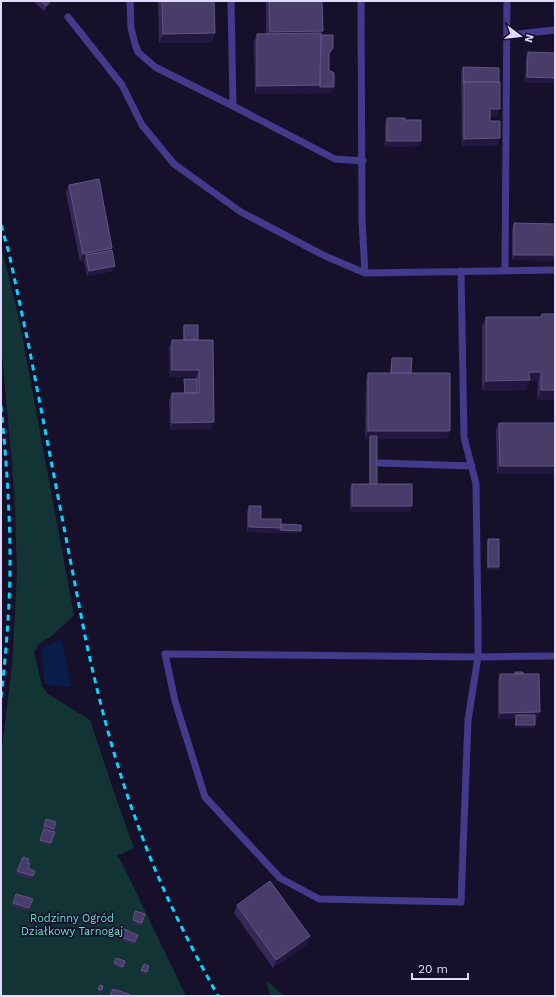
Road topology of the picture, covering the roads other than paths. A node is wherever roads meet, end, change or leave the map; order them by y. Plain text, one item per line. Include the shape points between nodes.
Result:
1 (130, 1) edge
2 (231, 1) edge
3 (361, 1) edge
4 (507, 1) edge
5 (68, 17) dead end
6 (555, 30) edge
7 (507, 35) junction
8 (233, 106) junction
9 (363, 161) junction
10 (505, 270) junction
11 (555, 270) edge
12 (461, 271) junction
13 (365, 273) junction
14 (380, 464) dead end
15 (472, 466) junction
16 (555, 656) edge
17 (478, 657) junction

1 - 8 lane via 132,36 138,52 155,67
2 - 8 lane
3 - 9 lane
4 - 7 lane
5 - 13 lane via 122,85 142,125 174,164 241,212 325,256
6 - 7 lane
7 - 10 lane
8 - 9 lane via 335,159
9 - 13 lane via 362,221
10 - 11 lane
10 - 12 lane
12 - 13 lane
12 - 15 lane via 464,437
14 - 15 lane
15 - 17 lane via 476,484
16 - 17 lane
17 - 17 lane via 468,720 461,902 319,899 280,878 205,796 175,701 165,654

